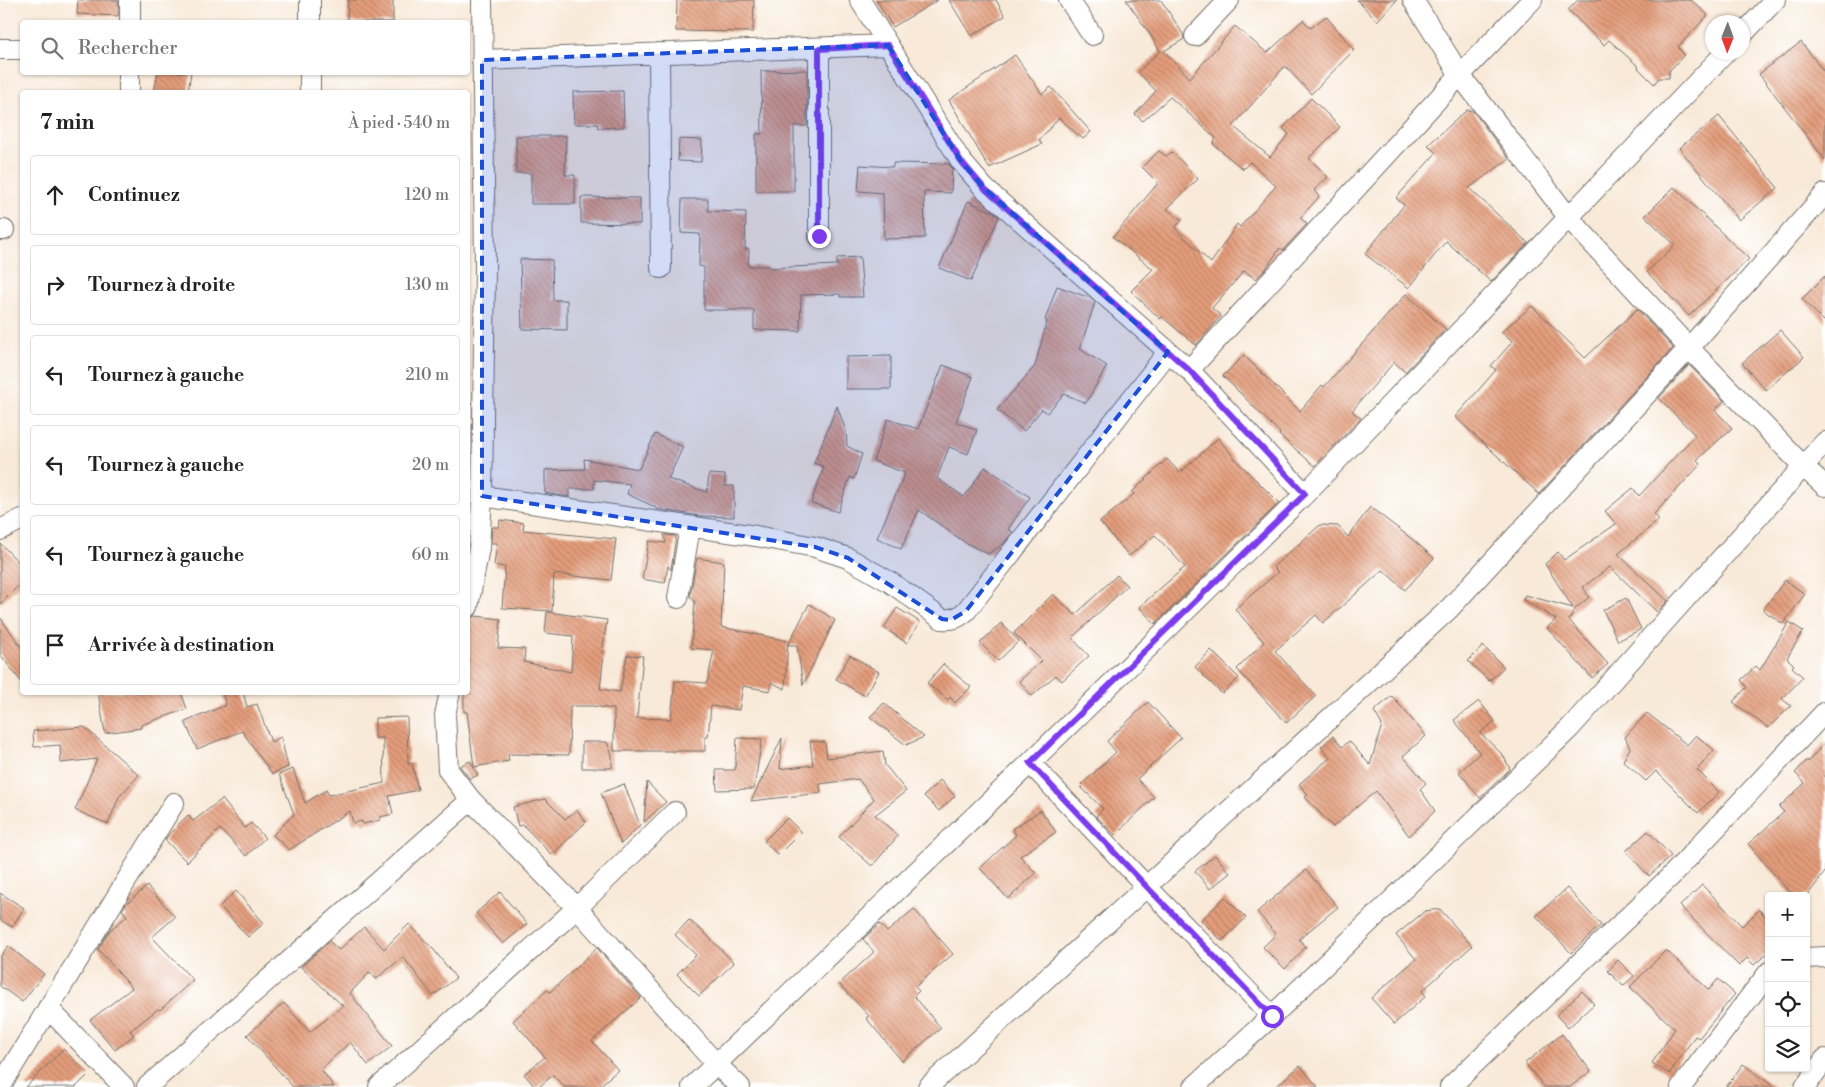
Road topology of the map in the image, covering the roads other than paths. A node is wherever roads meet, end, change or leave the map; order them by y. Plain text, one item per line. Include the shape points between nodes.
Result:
1 (130, 0) edge
2 (310, 0) edge
3 (482, 0) edge
4 (860, 0) edge
5 (1069, 0) edge
6 (1229, 0) edge
7 (1413, 0) edge
8 (1532, 0) edge
9 (1775, 0) edge
10 (130, 20) edge
11 (310, 20) edge
12 (1750, 27) edge
13 (1092, 35) dead end
14 (1195, 36) dead end
15 (888, 45) junction
16 (0, 49) edge
17 (20, 49) edge
18 (819, 49) junction
19 (659, 54) junction
20 (482, 60) junction
21 (1718, 60) edge
22 (129, 75) edge
23 (310, 75) edge
24 (1460, 75) junction
25 (128, 90) edge
26 (310, 90) edge
27 (1825, 194) edge
28 (1569, 218) junction
29 (819, 236) dead end
30 (660, 268) dead end
31 (1689, 348) junction
32 (1168, 352) junction
33 (1189, 370) junction
34 (1825, 442) edge
35 (1804, 466) junction
36 (1825, 486) edge
37 (1305, 494) junction
38 (482, 496) junction
39 (20, 520) edge
40 (690, 527) junction
41 (0, 530) edge
42 (470, 596) edge
43 (678, 598) dead end
44 (449, 695) edge
45 (1825, 712) edge
46 (1030, 763) junction
47 (471, 800) junction
48 (174, 802) dead end
49 (675, 812) dead end
50 (1147, 887) junction
51 (577, 908) junction
52 (1825, 957) edge
53 (1810, 958) edge
54 (1765, 977) edge
55 (48, 1008) junction
56 (1272, 1016) junction
57 (1825, 1059) edge
58 (716, 1064) junction
59 (0, 1087) edge
60 (124, 1087) edge
61 (147, 1087) edge
62 (379, 1087) edge
63 (692, 1087) edge
64 (740, 1087) edge
65 (928, 1087) edge
66 (1194, 1087) edge
67 (1450, 1087) edge
68 (1681, 1087) edge
69 (1805, 1087) edge

1 - 10 street
2 - 11 street
3 - 20 street
4 - 15 street
5 - 13 street
6 - 14 street
7 - 24 street
8 - 24 street
9 - 12 street
15 - 18 street
15 - 32 street via 961,161 984,188
16 - 17 street
18 - 19 street
18 - 29 street
19 - 20 street
19 - 30 street
20 - 38 street via 485,267
21 - 28 street
22 - 25 street
23 - 26 street
24 - 28 street
24 - 33 street
27 - 31 street
28 - 31 street
28 - 37 street
31 - 35 street
31 - 50 street via 1448,610
32 - 33 street
32 - 40 street via 958,618 942,619 890,582 848,558 805,545
33 - 37 street
34 - 35 street
35 - 36 street
35 - 56 street via 1570,728
37 - 46 street
38 - 40 street
38 - 42 street via 479,548
39 - 41 street
40 - 43 street
44 - 47 street via 445,715 448,770
45 - 67 street via 1671,876
46 - 50 street
46 - 58 street
47 - 51 street
47 - 61 street
48 - 55 street
49 - 51 street
50 - 56 street
50 - 65 street
51 - 58 street
51 - 62 street
52 - 53 street
54 - 68 street
55 - 59 street
55 - 60 street
56 - 66 street
57 - 69 street
58 - 63 street
58 - 64 street

